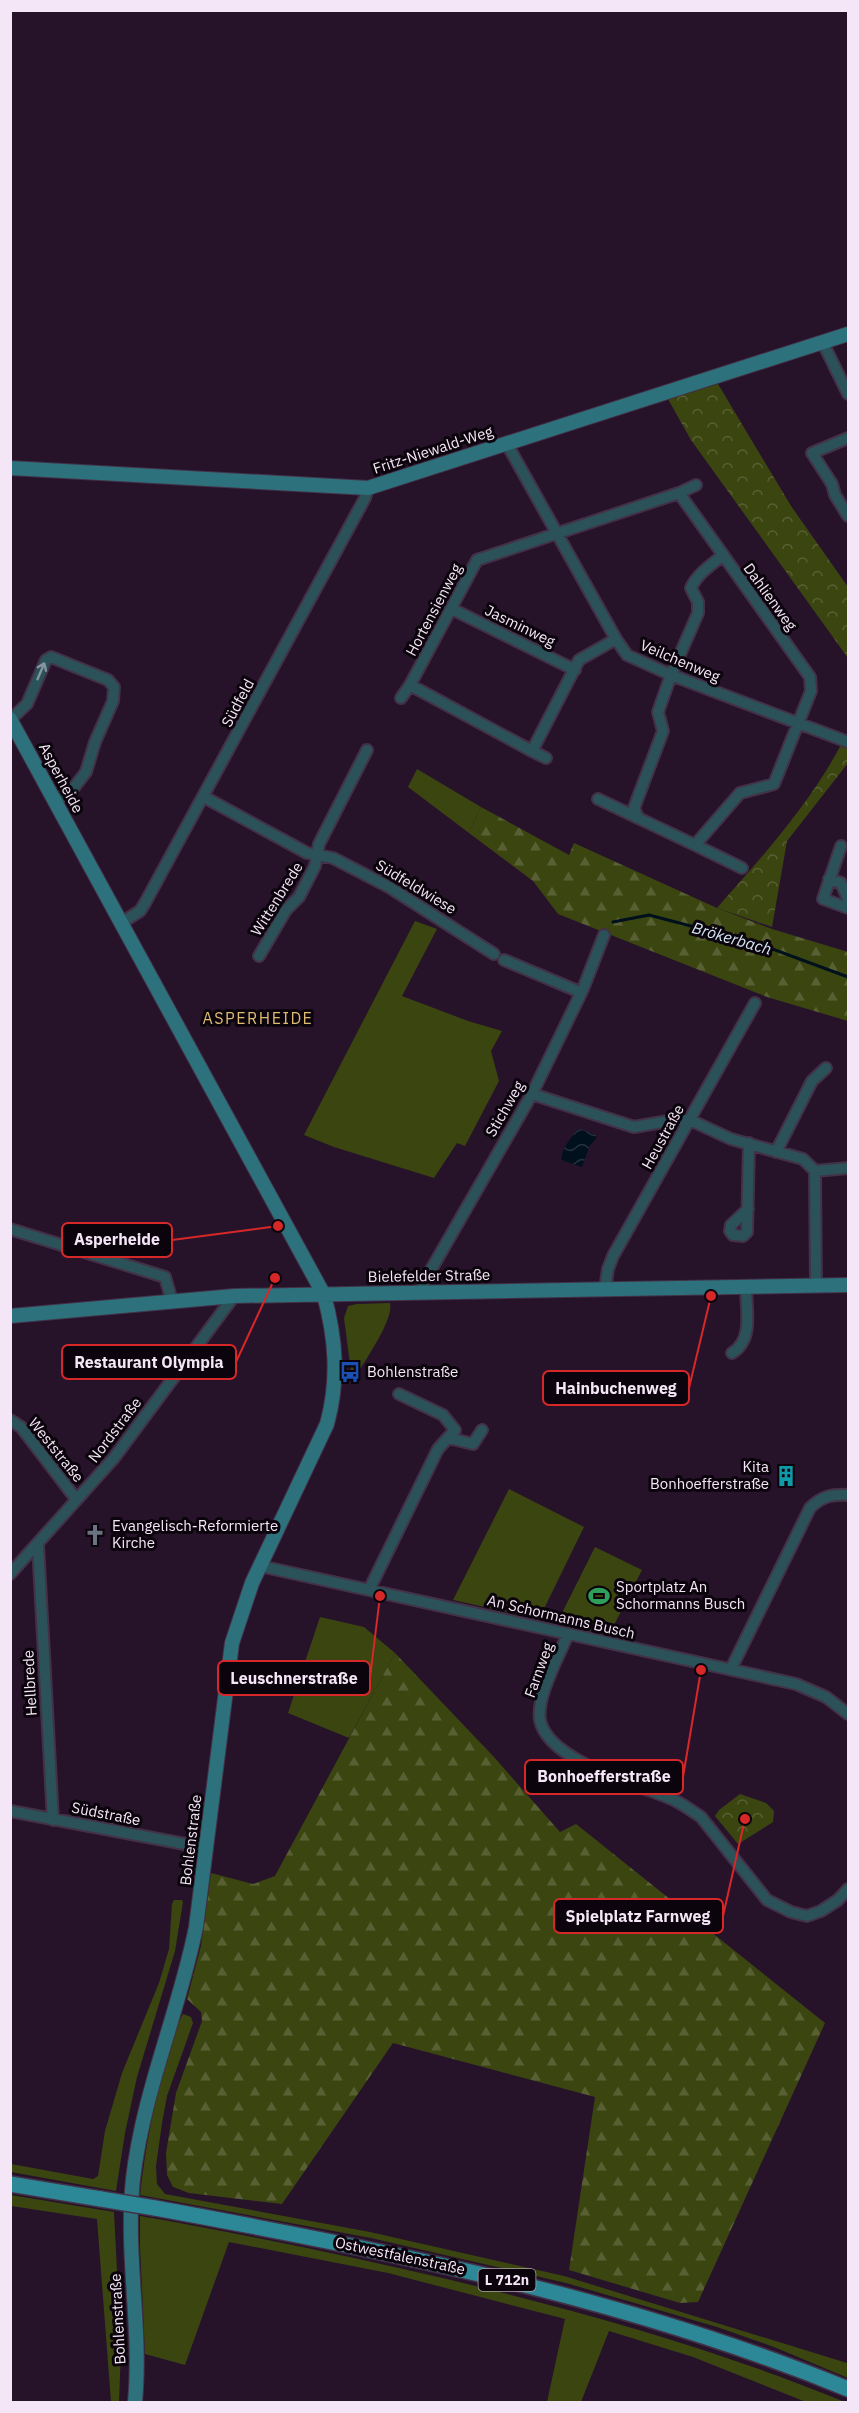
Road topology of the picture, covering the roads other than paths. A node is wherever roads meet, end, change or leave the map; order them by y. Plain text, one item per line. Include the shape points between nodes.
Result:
1 (849, 334) edge
2 (823, 343) junction
3 (849, 394) edge
4 (849, 438) edge
5 (507, 444) junction
6 (10, 468) edge
7 (696, 485) dead end
8 (368, 488) junction
9 (679, 493) junction
10 (849, 516) edge
11 (557, 533) junction
12 (722, 556) junction
13 (452, 609) junction
14 (616, 639) junction
15 (574, 670) junction
16 (671, 675) junction
17 (410, 685) junction
18 (401, 698) dead end
19 (10, 719) edge
20 (799, 724) junction
21 (849, 742) edge
22 (367, 750) dead end
23 (532, 751) junction
24 (546, 758) dead end
25 (204, 797) junction
26 (598, 799) dead end
27 (55, 802) junction
28 (638, 818) junction
29 (695, 845) junction
30 (841, 846) dead end
31 (318, 856) junction
32 (742, 868) dead end
33 (829, 879) junction
34 (849, 899) edge
35 (849, 908) edge
36 (121, 923) junction
37 (604, 935) dead end
38 (494, 954) dead end
39 (259, 956) dead end
40 (504, 960) dead end
41 (580, 992) junction
42 (755, 1003) dead end
43 (826, 1068) dead end
44 (532, 1094) junction
45 (690, 1120) junction
46 (749, 1143) junction
47 (776, 1152) junction
48 (849, 1168) edge
49 (814, 1171) junction
50 (748, 1209) dead end
51 (10, 1229) edge
52 (849, 1285) edge
53 (816, 1286) junction
54 (746, 1287) junction
55 (605, 1289) junction
56 (420, 1292) junction
57 (324, 1295) junction
58 (234, 1296) junction
59 (172, 1301) junction
60 (10, 1316) edge
61 (732, 1353) dead end
62 (399, 1394) dead end
63 (10, 1420) edge
64 (482, 1430) dead end
65 (452, 1434) junction
66 (849, 1495) edge
67 (76, 1499) junction
68 (38, 1545) junction
69 (260, 1566) junction
70 (10, 1574) edge
71 (370, 1588) junction
72 (568, 1634) junction
73 (731, 1670) junction
74 (849, 1714) edge
75 (10, 1811) edge
76 (53, 1820) junction
77 (201, 1847) junction
78 (849, 1888) edge
79 (10, 2184) edge
80 (849, 2389) edge
81 (135, 2403) edge

1 - 2 street, Fritz-Niewald-Weg
2 - 3 street
2 - 5 street, Fritz-Niewald-Weg
4 - 10 street via 812,453
5 - 8 street, Fritz-Niewald-Weg
5 - 11 street, Veilchenweg
6 - 8 street, Fritz-Niewald-Weg
7 - 9 street
8 - 25 street, Südfeld
9 - 11 street
9 - 12 street, Dahlienweg
11 - 13 street, Hortensienweg via 477,560
11 - 14 street, Veilchenweg
12 - 16 street via 694,581 691,588 698,613
12 - 20 street, Dahlienweg via 810,677 811,691
13 - 15 street, Jasminweg
13 - 17 street, Hortensienweg
14 - 15 street via 579,660
14 - 16 street, Veilchenweg via 627,655
15 - 23 street
16 - 20 street, Veilchenweg
16 - 28 street via 658,712 663,731 634,808
17 - 18 street, Hortensienweg
17 - 23 street
19 - 27 street, Asperheide
19 -> 27 street via 27,704 46,660 51,657 108,680 114,687 113,701 86,772 72,790
20 - 21 street, Veilchenweg
20 - 29 street, Dahlienweg via 774,784 740,793
22 - 31 street via 319,844
23 - 24 street
25 - 31 street, Südfeldwiese
25 - 36 street, Südfeld via 140,911
26 - 28 street
27 - 36 street, Asperheide
28 - 29 street
29 - 32 street
30 - 33 street
31 - 38 street, Südfeldwiese via 333,858 389,887
31 - 39 street, Wittenbrede via 299,897 286,910
33 - 34 street via 841,883
33 - 35 street via 823,899
36 - 57 street, Asperheide
37 - 41 street, Stichweg
40 - 41 street
41 - 44 street, Stichweg
42 - 45 street, Heustraße
43 - 47 street via 812,1081
44 - 45 street via 634,1127
44 - 56 street, Stichweg
45 - 46 street
45 - 55 street, Heustraße via 613,1256
46 - 47 street
46 - 50 street
47 - 49 street via 802,1159
48 - 49 street
49 - 53 street
51 - 59 street via 165,1277
52 - 53 street, Bielefelder Straße
53 - 54 street, Bielefelder Straße
54 - 55 street, Bielefelder Straße
54 - 61 street via 746,1337
55 - 56 street, Bielefelder Straße
56 - 57 street, Bielefelder Straße
57 - 58 street, Bielefelder Straße
57 - 69 street, Bohlenstraße via 334,1339 332,1405 316,1450
58 - 59 street, Bielefelder Straße
58 - 67 street, Nordstraße via 114,1458
59 - 60 street, Bielefelder Straße
62 - 65 street via 443,1415
63 - 67 street, Weststraße via 21,1427
64 - 65 street via 473,1444
65 - 71 street via 438,1449
66 - 73 street via 820,1498 810,1508
67 - 68 street, Nordstraße
68 - 70 street, Nordstraße
68 - 76 street, Hellbrede
69 - 71 street, An Schormanns Busch
69 - 77 street, Bohlenstraße via 232,1643
71 - 72 street, An Schormanns Busch
72 - 73 street, An Schormanns Busch
72 - 78 street, Farnweg via 541,1706 540,1720 555,1743 595,1770 690,1808 767,1900 791,1912 807,1916 821,1911
73 - 74 street, An Schormanns Busch via 813,1690
75 - 76 street, Südstraße
76 - 77 street, Südstraße
77 - 81 street, Bohlenstraße via 190,1956 153,2079 133,2180 130,2241 137,2362
79 - 80 main road, Ostwestfalenstraße / L 712n, bridge via 343,2243 584,2299 710,2338

